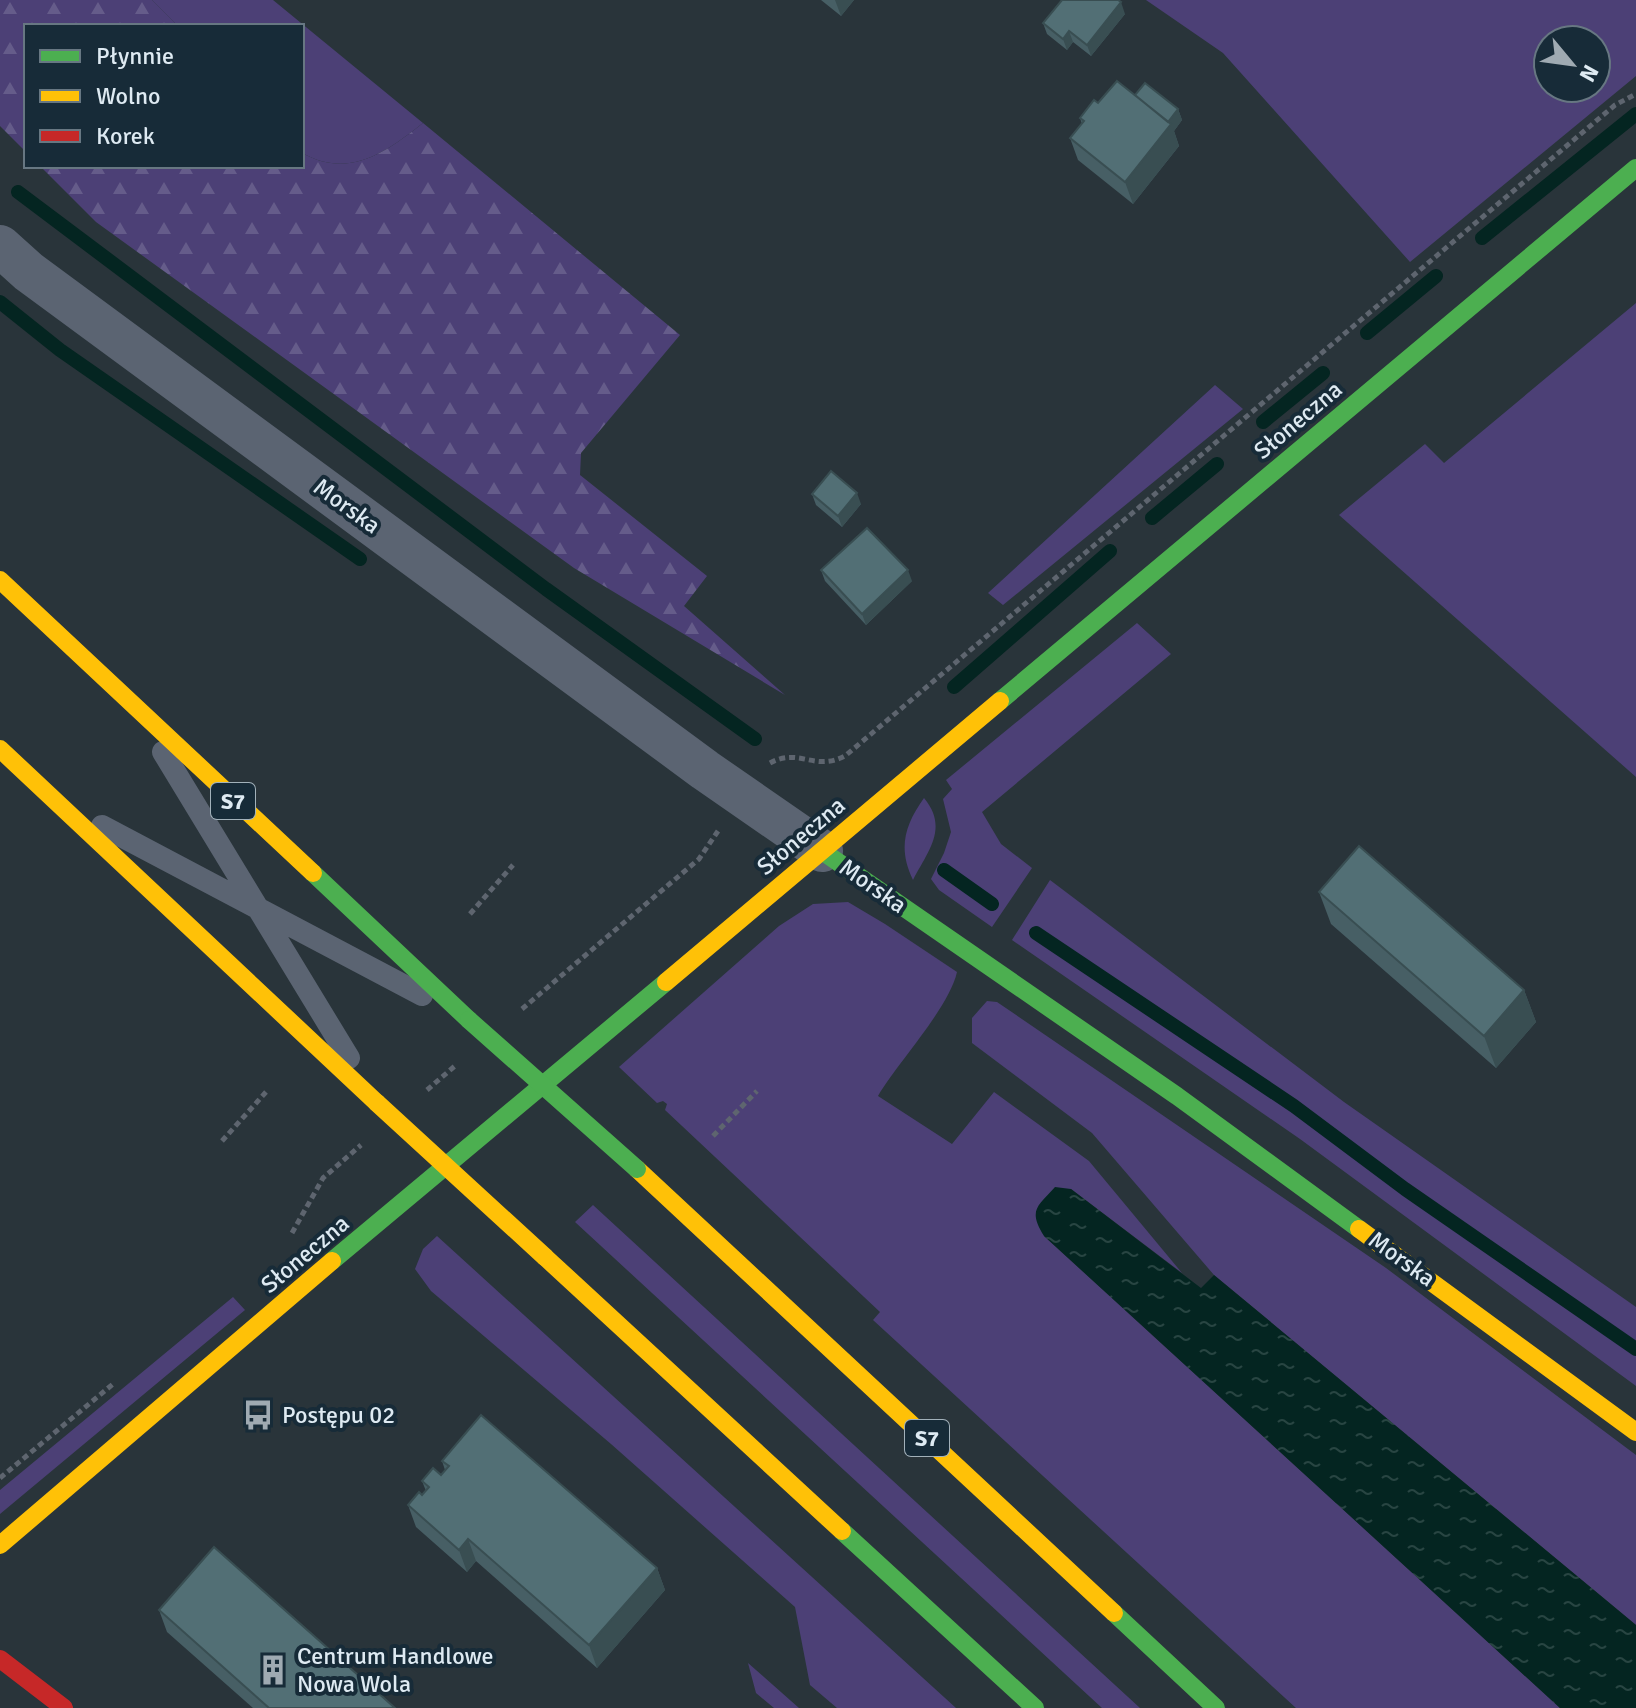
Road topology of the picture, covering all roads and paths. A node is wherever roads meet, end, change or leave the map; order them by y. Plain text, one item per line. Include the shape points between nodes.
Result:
1 (1636, 94) edge
2 (1636, 168) edge
3 (0, 246) edge
4 (0, 580) edge
5 (141, 715) junction
6 (0, 749) edge
7 (767, 765) dead end
8 (52, 800) junction
9 (822, 851) junction
10 (513, 865) dead end
11 (256, 906) junction
12 (470, 914) dead end
13 (469, 1020) junction
14 (757, 1091) dead end
15 (266, 1092) dead end
16 (377, 1103) junction
17 (713, 1136) dead end
18 (222, 1141) dead end
19 (1636, 1432) edge
20 (0, 1545) edge
21 (0, 1659) edge
22 (64, 1708) edge
23 (1035, 1708) edge
24 (1216, 1708) edge

1 - 7 path via 1615,105 845,756 822,764 788,756
2 - 9 main road, Słoneczna
3 - 9 street, Morska
4 - 5 main road, S7
5 - 11 lane
5 - 13 main road, S7
6 - 8 main road
8 - 11 lane
8 - 16 main road
9 - 19 main road, Morska via 1177,1096
9 - 20 main road, Słoneczna
10 - 12 path
11 - 13 lane
11 - 16 lane
13 - 24 main road, S7, bridge via 637,1169
14 - 17 path
15 - 18 path
16 - 23 main road, bridge
21 - 22 main road

